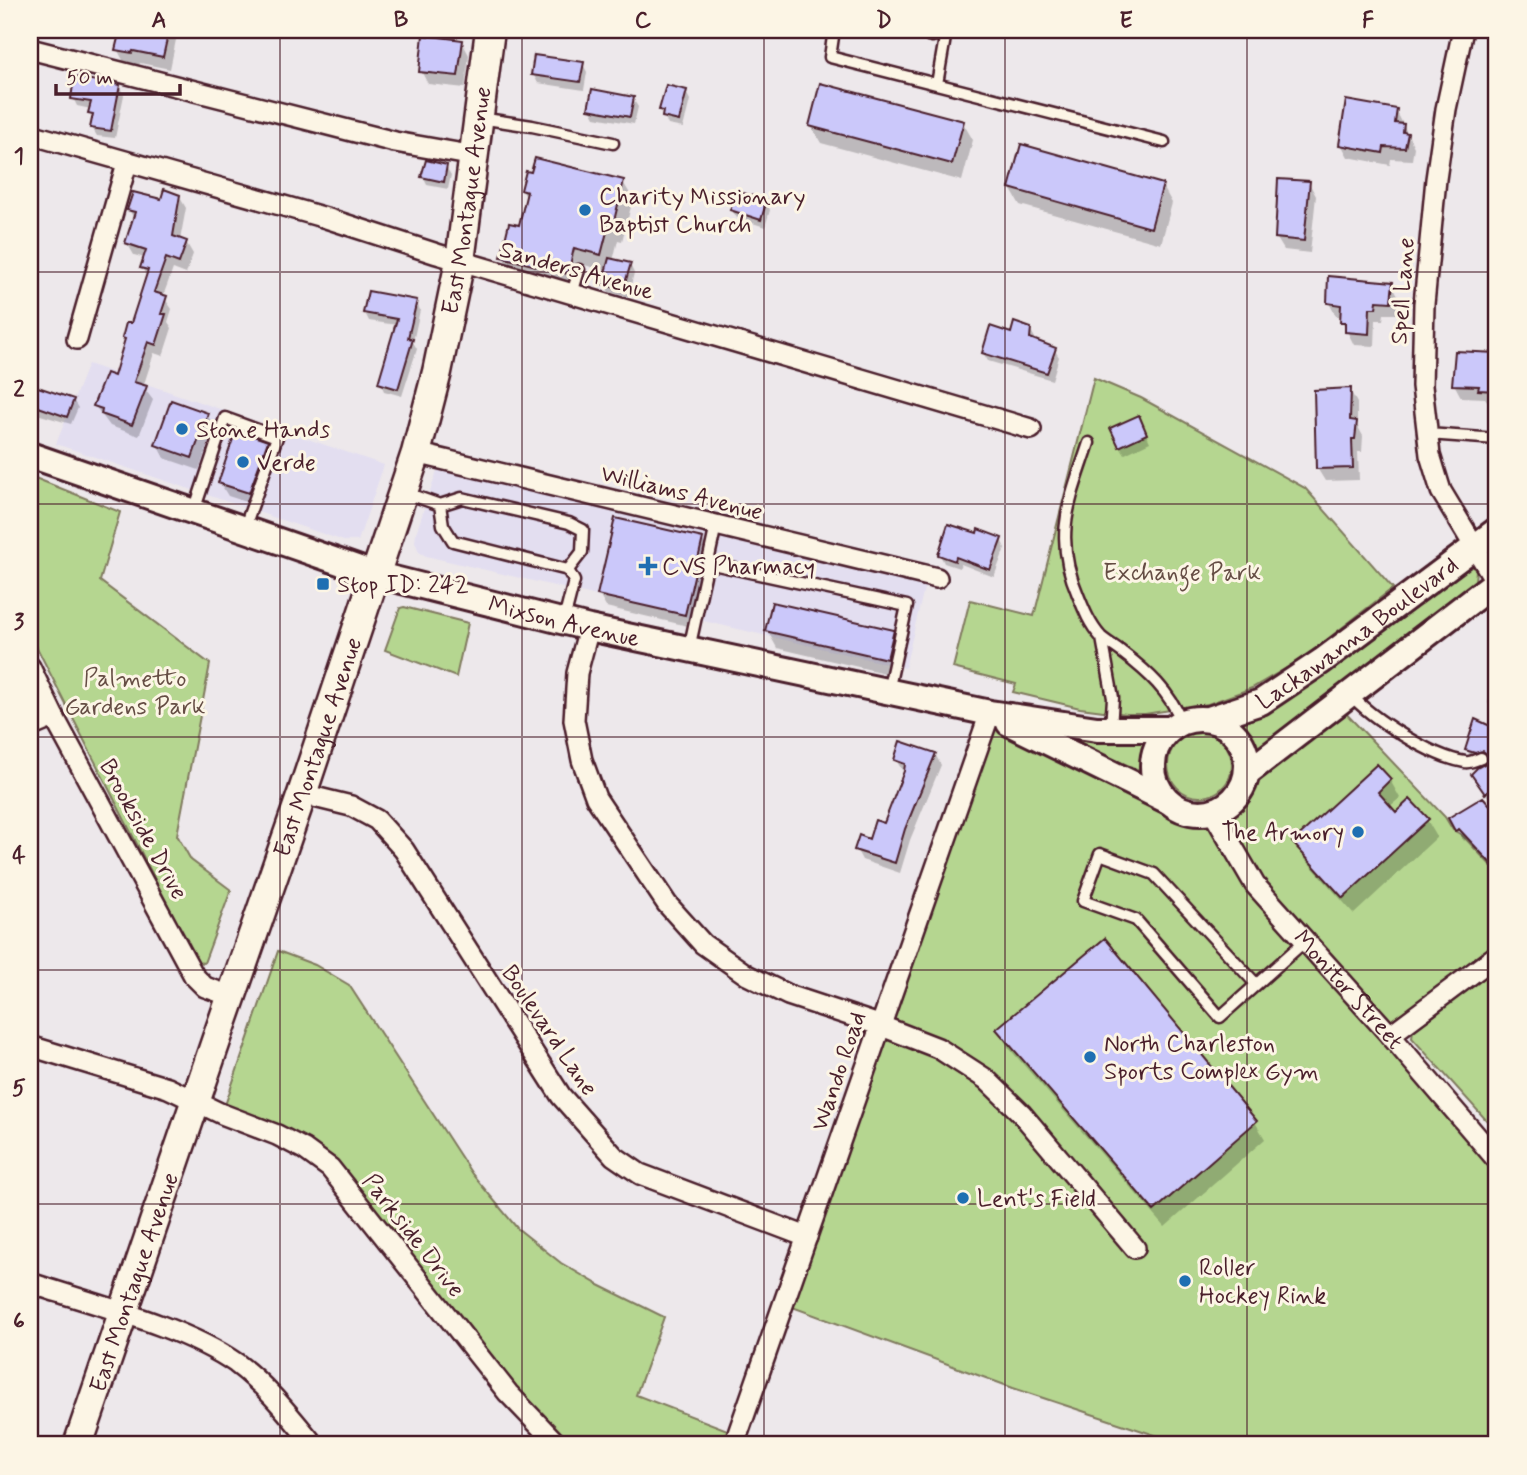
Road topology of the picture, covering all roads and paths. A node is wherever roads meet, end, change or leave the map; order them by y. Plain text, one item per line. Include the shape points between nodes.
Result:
1 (490, 30) edge
2 (834, 30) edge
3 (906, 30) edge
4 (1463, 30) edge
5 (947, 31) edge
6 (30, 50) edge
7 (937, 84) junction
8 (480, 118) junction
9 (30, 134) edge
10 (1164, 142) dead end
11 (613, 143) dead end
12 (475, 156) junction
13 (127, 163) junction
14 (460, 261) junction
15 (579, 270) dead end
16 (572, 294) junction
17 (77, 339) dead end
18 (1031, 429) dead end
19 (1427, 435) junction
20 (1497, 439) edge
21 (1089, 443) dead end
22 (415, 453) junction
23 (30, 455) edge
24 (402, 492) junction
25 (440, 505) junction
26 (194, 511) junction
27 (716, 525) junction
28 (244, 529) junction
29 (1497, 530) edge
30 (1475, 547) junction
31 (708, 563) junction
32 (568, 570) junction
33 (374, 574) junction
34 (937, 578) dead end
35 (1497, 581) edge
36 (564, 622) junction
37 (589, 628) junction
38 (1102, 638) junction
39 (689, 649) junction
40 (30, 667) edge
41 (888, 692) junction
42 (1350, 694) junction
43 (990, 713) junction
44 (54, 717) junction
45 (1209, 719) junction
46 (1176, 726) junction
47 (30, 727) edge
48 (1111, 729) junction
49 (1481, 758) dead end
50 (1247, 774) junction
51 (302, 794) junction
52 (1171, 803) junction
53 (1212, 811) junction
54 (1305, 941) junction
55 (1497, 955) edge
56 (1256, 984) junction
57 (231, 996) junction
58 (880, 1025) junction
59 (1391, 1035) junction
60 (30, 1046) edge
61 (195, 1102) junction
62 (1497, 1160) edge
63 (807, 1237) junction
64 (1135, 1248) dead end
65 (30, 1283) edge
66 (124, 1314) junction
67 (78, 1445) edge
68 (314, 1445) edge
69 (558, 1445) edge
70 (734, 1445) edge

1 - 8 main road, East Montague Avenue
2 - 7 lane via 830,57
3 - 5 lane via 932,36
4 - 19 street, Spell Lane via 1446,109 1424,304 1422,386
5 - 7 lane
6 - 12 street via 396,142
7 - 10 lane
8 - 11 lane
8 - 12 main road, East Montague Avenue
9 - 13 street, Sanders Avenue
12 - 14 main road, East Montague Avenue
13 - 14 street, Sanders Avenue
13 - 17 street
14 - 16 street, Sanders Avenue
14 - 22 main road, East Montague Avenue
15 - 16 lane
16 - 18 street, Sanders Avenue
19 - 20 lane
19 - 30 street, Spell Lane via 1441,491
21 - 38 lane via 1068,508 1063,541 1072,581 1087,618
22 - 24 main road, East Montague Avenue
22 - 27 street, Williams Avenue
23 - 26 street, Mixson Avenue
24 - 25 lane
24 - 33 main road, East Montague Avenue
25 - 32 lane via 443,525 453,541
25 - 32 lane via 461,498 583,530 582,552
26 - 28 street, Mixson Avenue
26 - 28 lane via 225,418 277,437
27 - 31 lane
27 - 34 street, Williams Avenue
28 - 33 street, Mixson Avenue
29 - 30 street, Lackawanna Boulevard
30 - 35 street, Spell Lane
30 - 45 street, Lackawanna Boulevard via 1261,702
31 - 39 lane
31 - 41 lane via 907,606
32 - 36 lane via 575,581
33 - 36 street, Mixson Avenue
33 - 51 main road, East Montague Avenue
35 - 42 street, Lackawanna Boulevard
36 - 37 street, Mixson Avenue
37 - 39 street, Mixson Avenue
37 - 58 street via 577,673 574,720 582,760 596,798 667,904 703,944 747,975 788,995
38 - 46 lane via 1172,699
38 - 48 lane via 1113,698
39 - 41 street, Mixson Avenue
40 - 44 street, Brookside Drive
41 - 43 street, Mixson Avenue
42 - 49 lane via 1392,729 1429,750 1467,763
42 - 50 street, Lackawanna Boulevard
43 - 48 street
43 - 52 street
43 - 58 street, Wando Road
44 - 47 street
44 - 57 street, Brookside Drive via 194,976 205,988
45 - 46 street via 1195,718
45 - 50 street via 1223,724 1239,739
46 - 48 street
46 - 52 street via 1160,740 1153,766 1161,793
50 - 53 street via 1235,797
51 - 57 main road, East Montague Avenue
51 - 63 street, Boulevard Lane via 351,806 377,820 404,850 561,1096 614,1156 640,1174
52 - 53 street via 1198,813
53 - 54 street, Monitor Street via 1255,885
54 - 56 lane
54 - 59 street, Monitor Street
55 - 59 street
56 - 56 lane via 1220,1017 1136,920 1083,901 1100,855 1154,874
57 - 61 main road, East Montague Avenue
58 - 63 street, Wando Road
58 - 64 street via 938,1048 986,1079 1021,1113
59 - 62 street, Monitor Street
60 - 61 street, Parkside Drive via 168,1088
61 - 66 main road, East Montague Avenue
61 - 69 street, Parkside Drive via 277,1135 330,1168 508,1393
63 - 70 street, Wando Road
65 - 66 street
66 - 67 main road, East Montague Avenue
66 - 68 street via 189,1337 236,1363 278,1400

